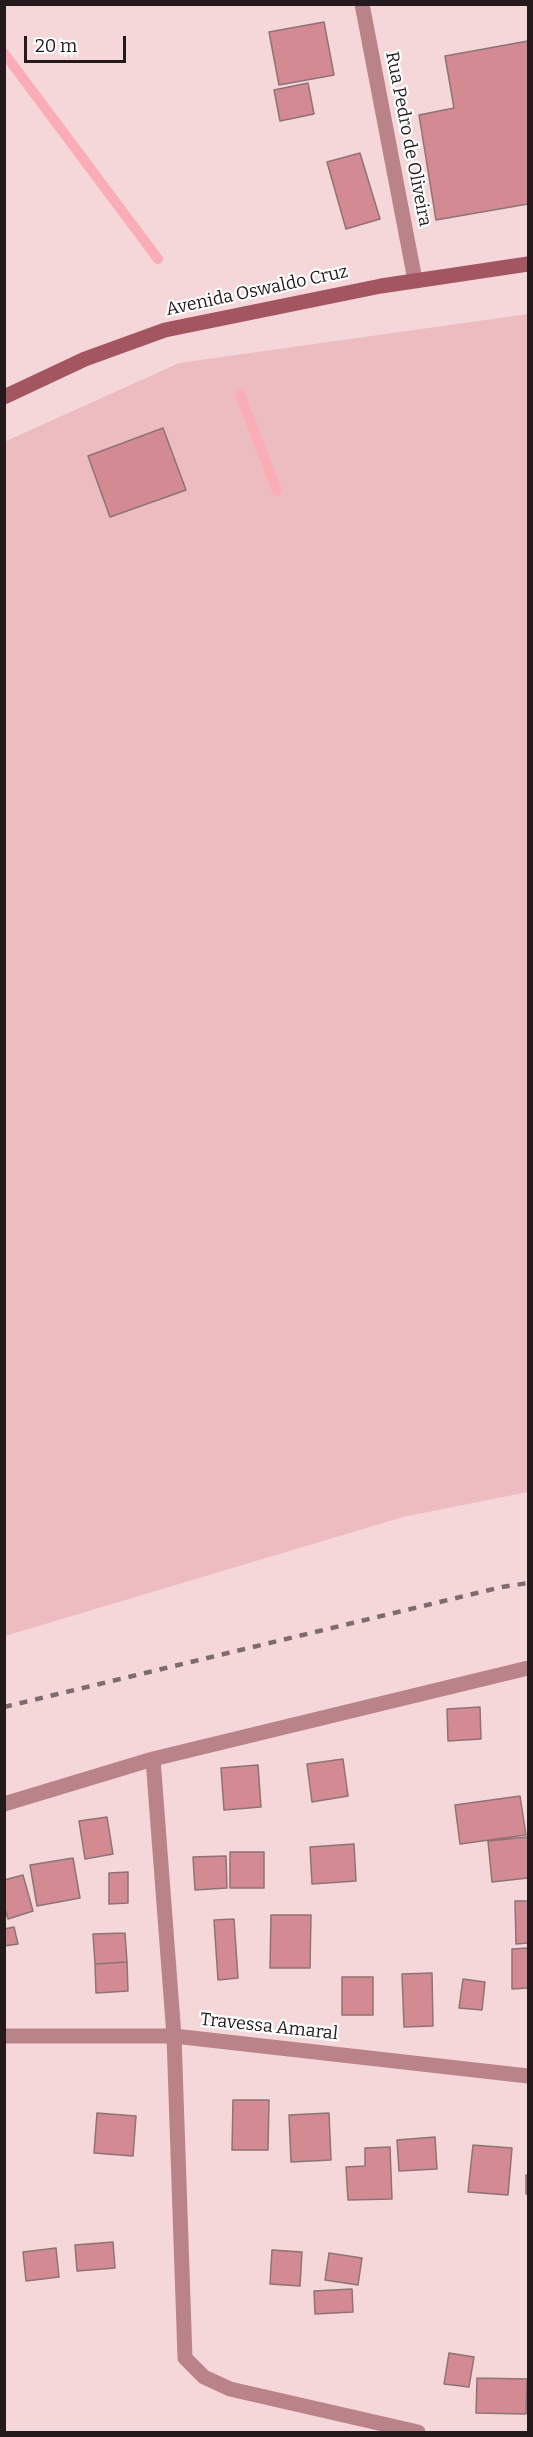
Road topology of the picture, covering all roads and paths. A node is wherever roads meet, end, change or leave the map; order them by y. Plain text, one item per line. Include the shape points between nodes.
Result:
1 (362, 4) edge
2 (528, 264) edge
3 (415, 280) junction
4 (4, 397) edge
5 (528, 1668) edge
6 (153, 1759) junction
7 (4, 1804) edge
8 (4, 2036) edge
9 (174, 2036) junction
10 (528, 2076) edge
11 (418, 2433) edge

1 - 3 street, Rua Pedro de Oliveira
2 - 3 street, Avenida Oswaldo Cruz
3 - 4 street, Avenida Oswaldo Cruz via 165,330 85,359
5 - 6 street
6 - 7 street
6 - 9 street
8 - 9 street, Travessa Amaral
9 - 10 street, Travessa Amaral
9 - 11 street via 186,2358 204,2377 230,2389

